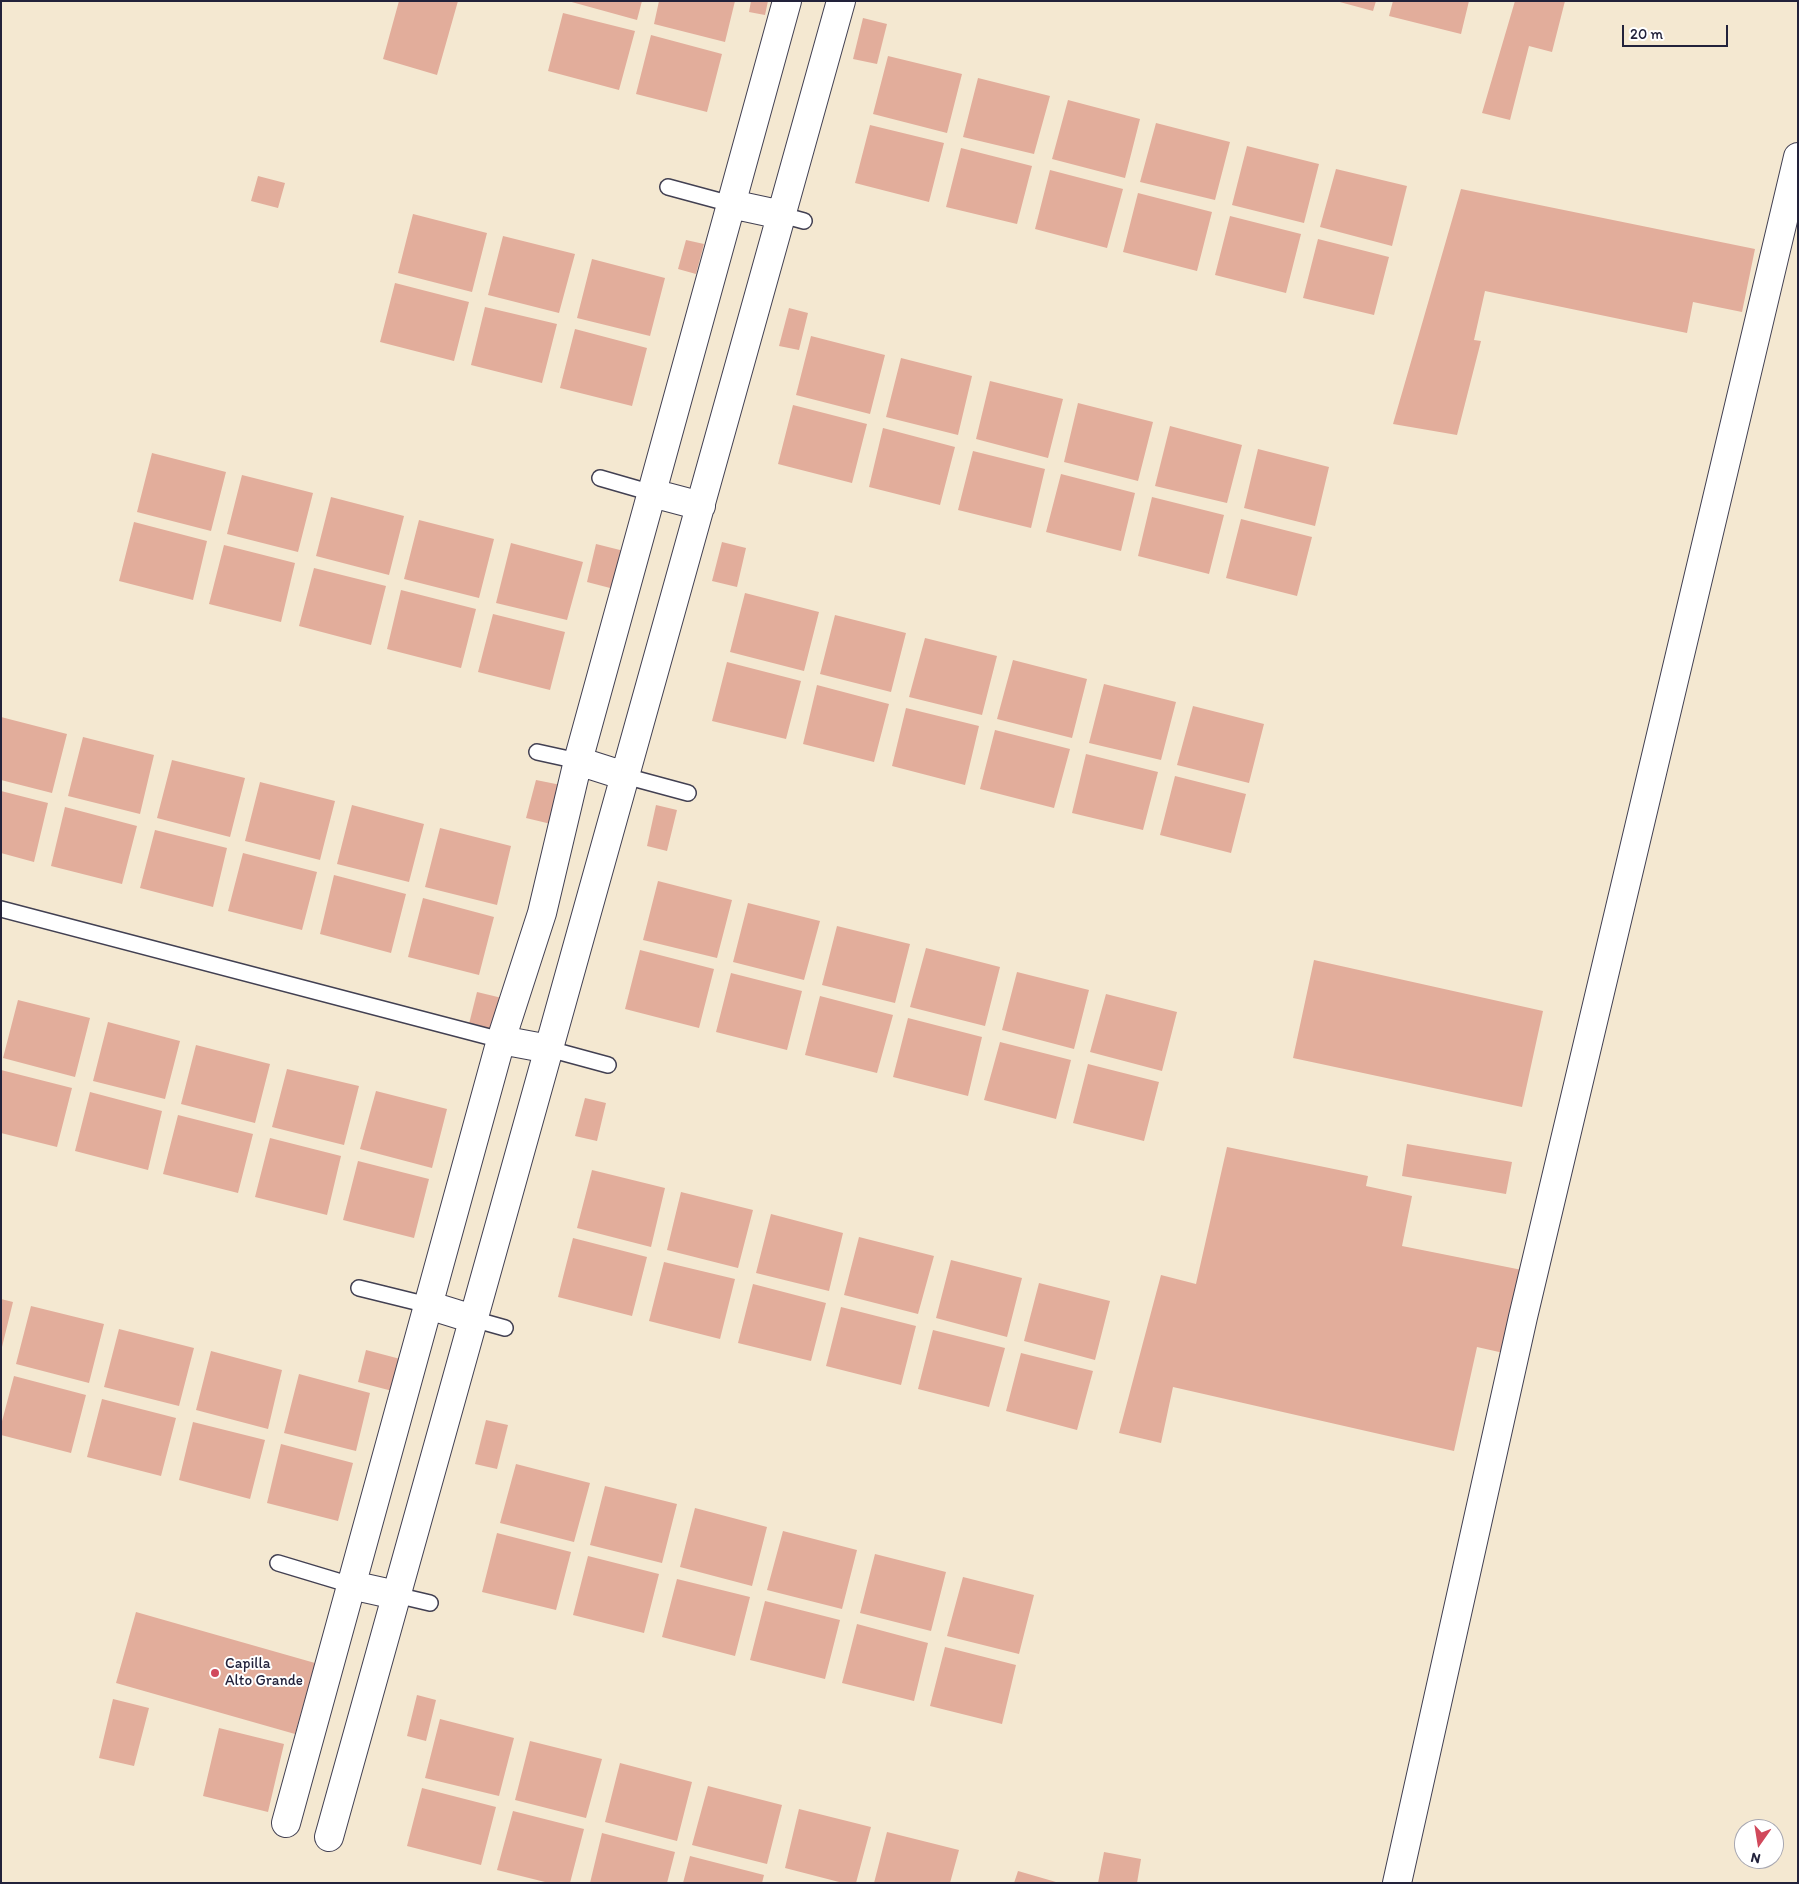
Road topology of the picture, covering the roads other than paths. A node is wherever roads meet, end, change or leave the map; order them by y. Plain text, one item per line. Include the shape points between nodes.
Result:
1 (787, 1) edge
2 (841, 1) edge
3 (1798, 157) edge
4 (668, 187) dead end
5 (732, 204) junction
6 (793, 218) junction
7 (600, 478) dead end
8 (652, 493) junction
9 (709, 508) junction
10 (537, 752) dead end
11 (578, 761) junction
12 (625, 776) junction
13 (688, 793) dead end
14 (1, 909) edge
15 (501, 1040) junction
16 (549, 1049) junction
17 (608, 1066) dead end
18 (359, 1288) dead end
19 (428, 1305) junction
20 (473, 1319) junction
21 (505, 1328) dead end
22 (278, 1563) dead end
23 (351, 1585) junction
24 (396, 1595) junction
25 (430, 1603) dead end
26 (286, 1823) dead end
27 (329, 1837) dead end
28 (1397, 1883) edge

1 - 5 street
2 - 6 street
3 - 28 street via 1521,1326
4 - 5 lane
5 - 6 street
5 - 8 street
6 - 9 street
7 - 8 lane
8 - 9 street
8 - 11 street
9 - 12 street
10 - 11 lane
11 - 12 street
11 - 15 street via 542,912
12 - 13 lane
12 - 16 street
14 - 15 lane
15 - 16 street
15 - 19 street
16 - 17 lane
16 - 20 street
18 - 19 lane
19 - 20 street
19 - 23 street
20 - 21 lane
20 - 24 street
22 - 23 lane
23 - 24 street
23 - 26 street
24 - 25 lane
24 - 27 street

